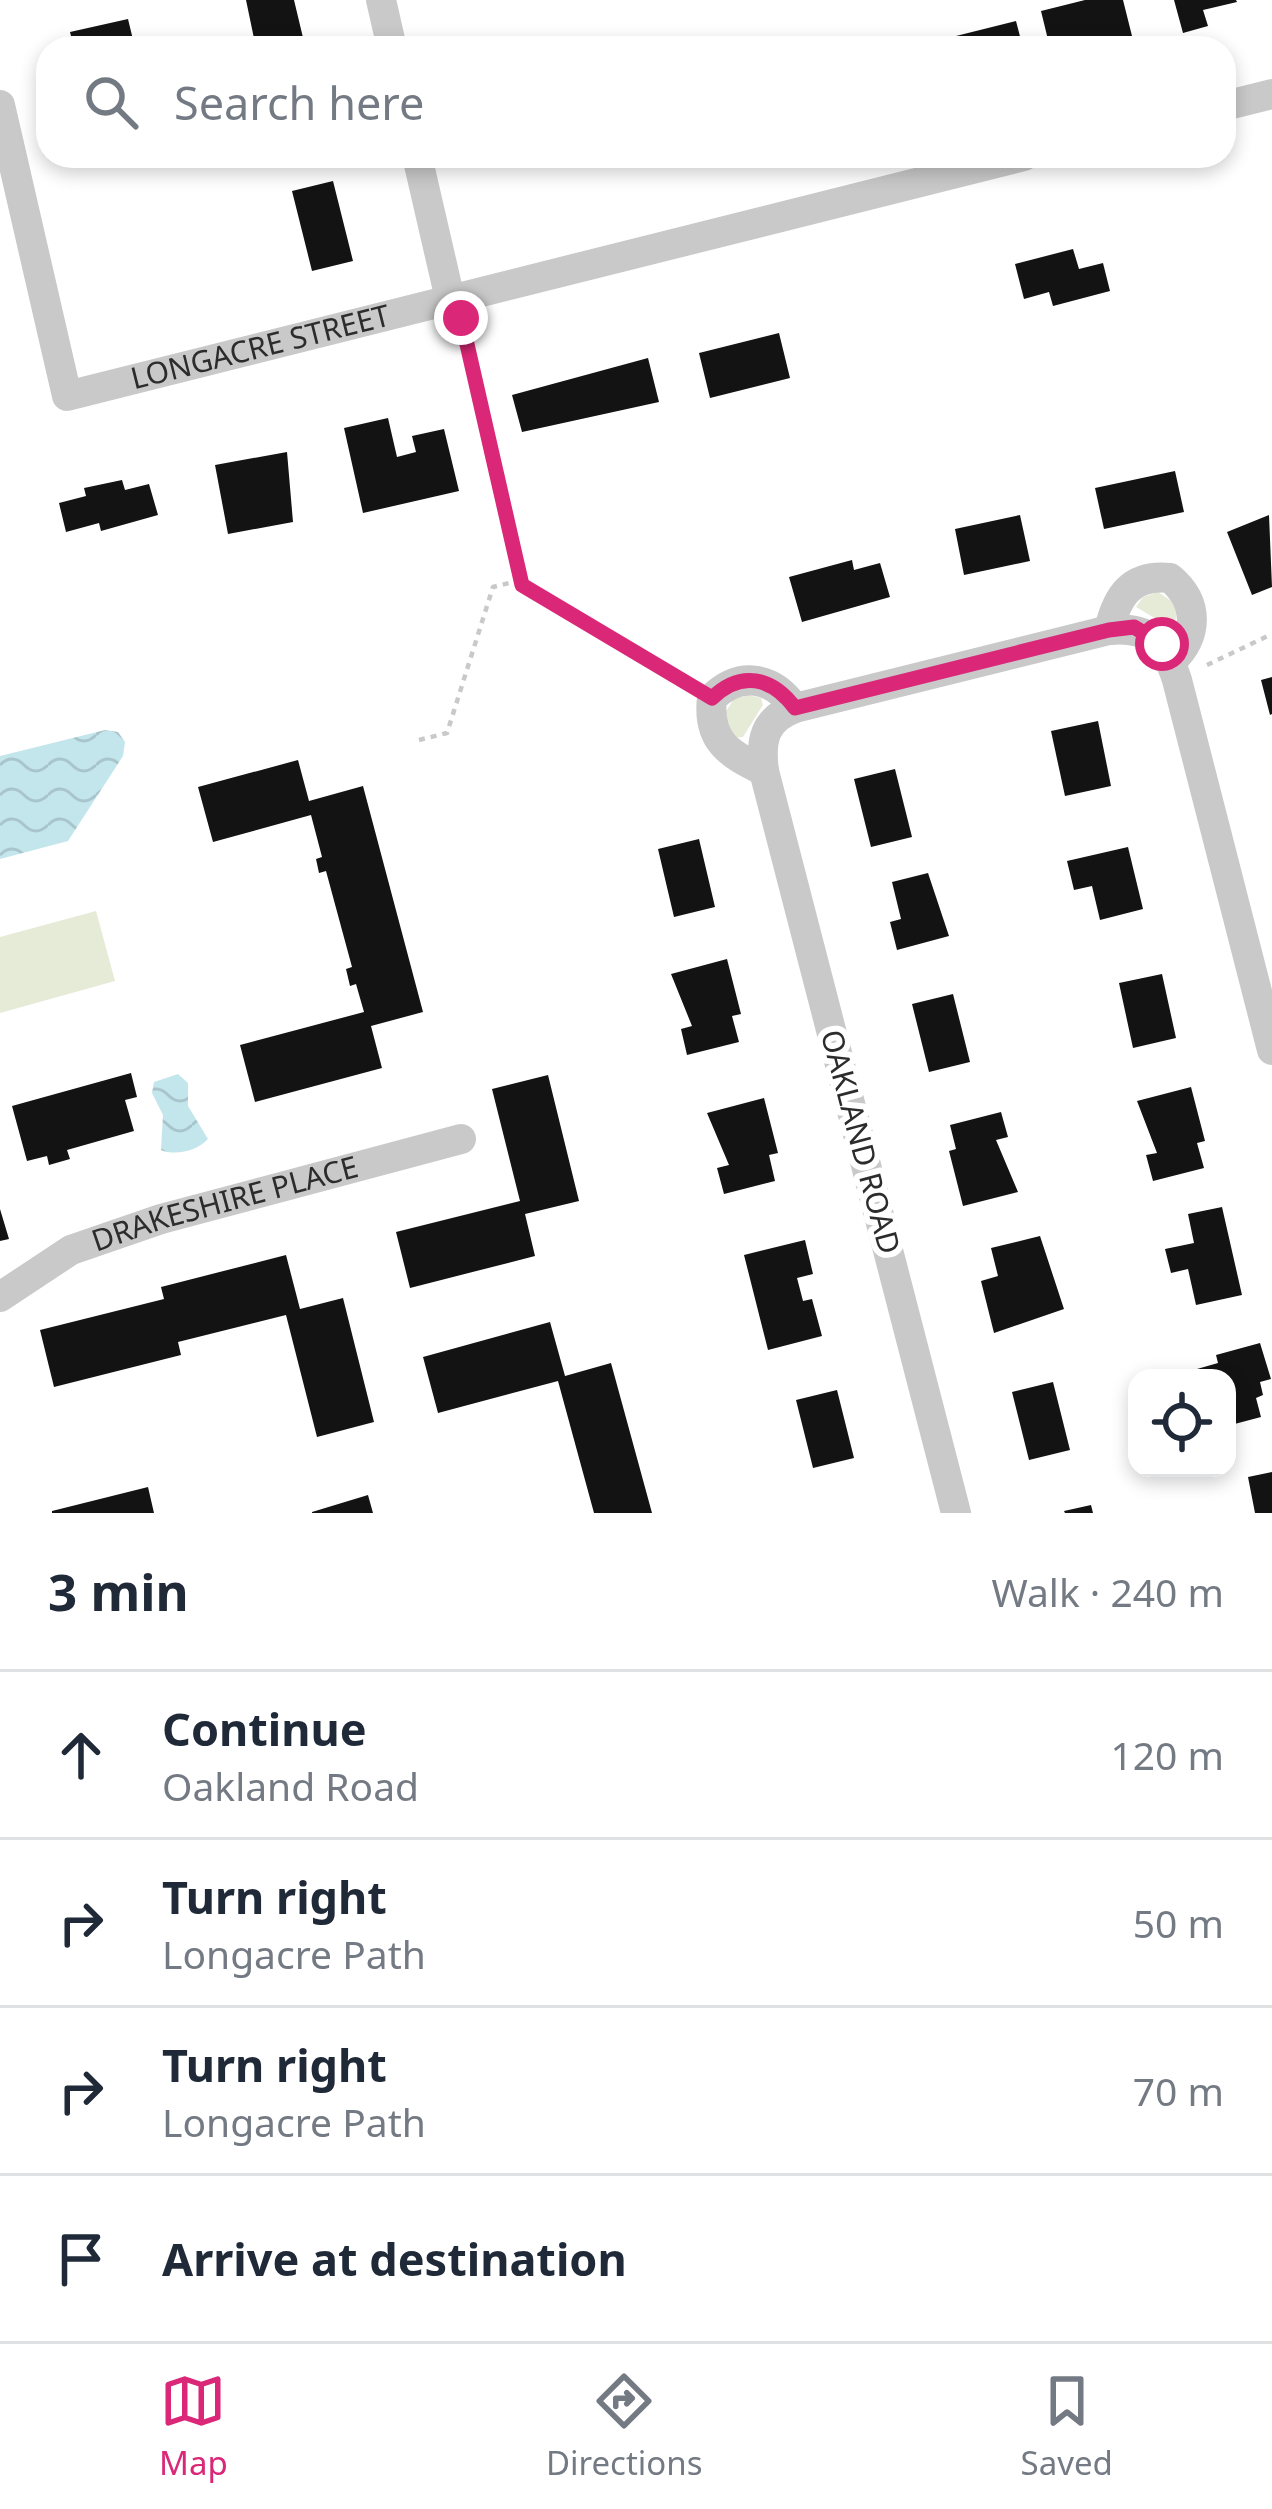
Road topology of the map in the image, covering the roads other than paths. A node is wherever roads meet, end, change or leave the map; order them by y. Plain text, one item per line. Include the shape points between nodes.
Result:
1 (381, 0) edge
2 (389, 36) edge
3 (1272, 94) edge
4 (1236, 103) edge
5 (0, 105) edge
6 (420, 168) edge
7 (976, 168) edge
8 (450, 299) junction
9 (1109, 630) junction
10 (1174, 670) junction
11 (795, 708) junction
12 (764, 771) junction
13 (1272, 1050) edge
14 (461, 1139) dead end
15 (0, 1297) edge
16 (956, 1513) edge

1 - 2 street
3 - 4 street
5 - 8 street, LONGACRE STREET via 67,396
6 - 8 street
7 - 8 street, LONGACRE STREET
9 - 10 street via 1149,633
9 - 10 street via 1116,601 1132,583 1170,578 1193,613
9 - 11 street
10 - 13 street
11 - 12 street via 765,733
11 - 12 street via 759,679 737,680 712,698 716,738
12 - 16 street, OAKLAND ROAD
14 - 15 street, DRAKESHIRE PLACE via 161,1219 71,1250

